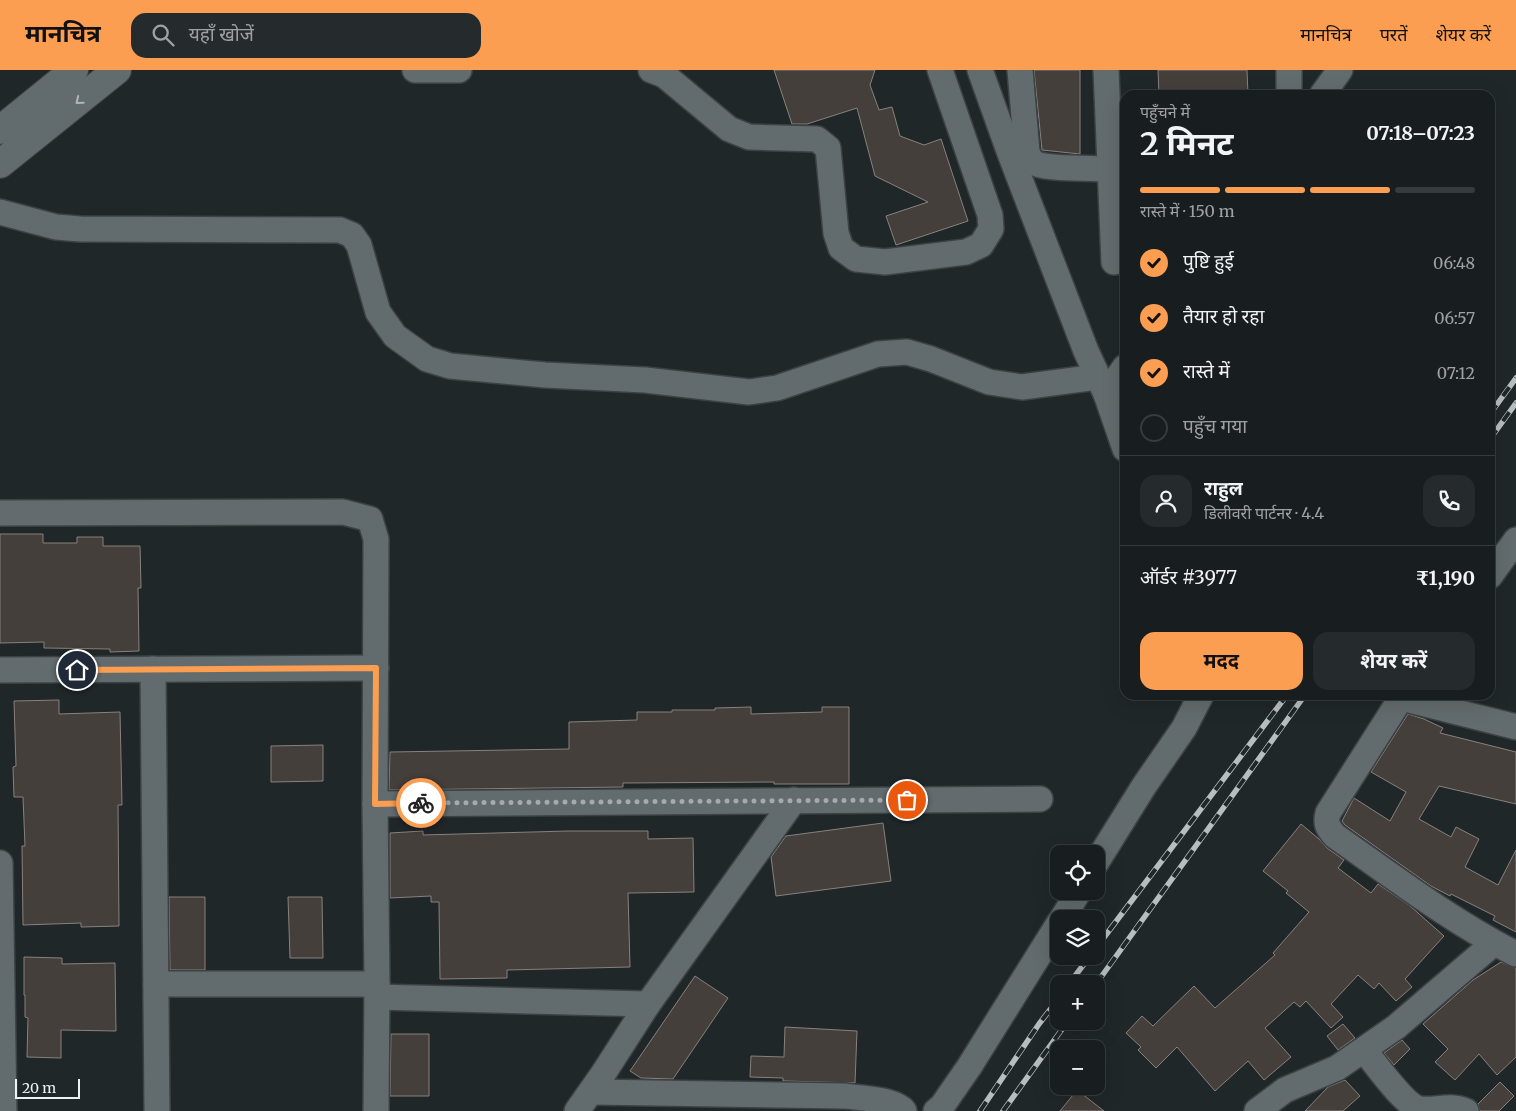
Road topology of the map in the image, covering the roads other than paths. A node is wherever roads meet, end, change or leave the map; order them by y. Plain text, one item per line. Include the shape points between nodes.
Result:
1 (74, 70) edge
2 (117, 70) edge
3 (415, 70) edge
4 (459, 70) edge
5 (651, 70) edge
6 (940, 70) edge
7 (980, 70) edge
8 (1020, 70) edge
9 (1106, 70) edge
10 (1289, 70) edge
11 (1340, 70) edge
12 (1289, 90) edge
13 (1326, 90) edge
14 (0, 130) edge
15 (0, 164) edge
16 (1110, 168) junction
17 (0, 212) edge
18 (1114, 262) dead end
19 (1120, 371) edge
20 (1101, 386) junction
21 (1120, 436) edge
22 (0, 513) edge
23 (1516, 540) edge
24 (1495, 569) edge
25 (376, 668) junction
26 (153, 669) junction
27 (0, 670) edge
28 (1198, 700) edge
29 (1399, 700) edge
30 (1417, 700) edge
31 (1516, 726) edge
32 (1040, 799) dead end
33 (794, 800) junction
34 (375, 804) junction
35 (1105, 849) edge
36 (0, 863) edge
37 (1050, 937) edge
38 (1494, 943) junction
39 (1516, 954) edge
40 (156, 984) junction
41 (377, 991) junction
42 (648, 1004) junction
43 (1364, 1050) junction
44 (584, 1102) edge
45 (660, 1103) edge
46 (841, 1104) edge
47 (4, 1111) edge
48 (157, 1111) edge
49 (376, 1111) edge
50 (904, 1111) edge
51 (936, 1111) edge
52 (1257, 1111) edge
53 (1466, 1111) edge

1 - 14 main road
2 -> 15 main road
3 - 4 street
5 - 6 street via 664,75 729,130 749,137 817,140 828,148 836,233 841,248 856,259 885,262 966,252 981,244 991,228 990,215
7 - 20 street
8 - 16 street via 1027,152 1031,160 1051,166
9 - 16 street
10 - 12 street
11 - 13 street
16 - 18 street
17 - 20 street via 80,229 340,230 352,235 359,245 378,312 394,336 427,359 450,366 645,380 749,392 777,388 878,354 907,352 989,382 1022,387
19 - 20 street
20 - 21 street
22 - 25 street via 343,512 370,519 376,539
23 - 24 street
25 - 26 street
25 - 34 street
26 - 27 street
26 - 40 street
28 - 35 street via 1184,728
29 - 38 street via 1328,813 1327,828
30 - 31 street
32 - 33 street
33 - 34 street
33 - 42 street
34 - 41 street
36 - 47 street
37 - 51 street via 980,1050
38 - 39 street
38 - 43 street via 1396,1027
40 - 41 street
40 - 48 street
41 - 42 street
41 - 49 street
42 - 44 street
43 - 52 street via 1337,1068 1285,1090
43 - 53 street via 1417,1109 1448,1107
44 - 45 street
45 - 46 street
46 - 50 street via 874,1099 901,1107

